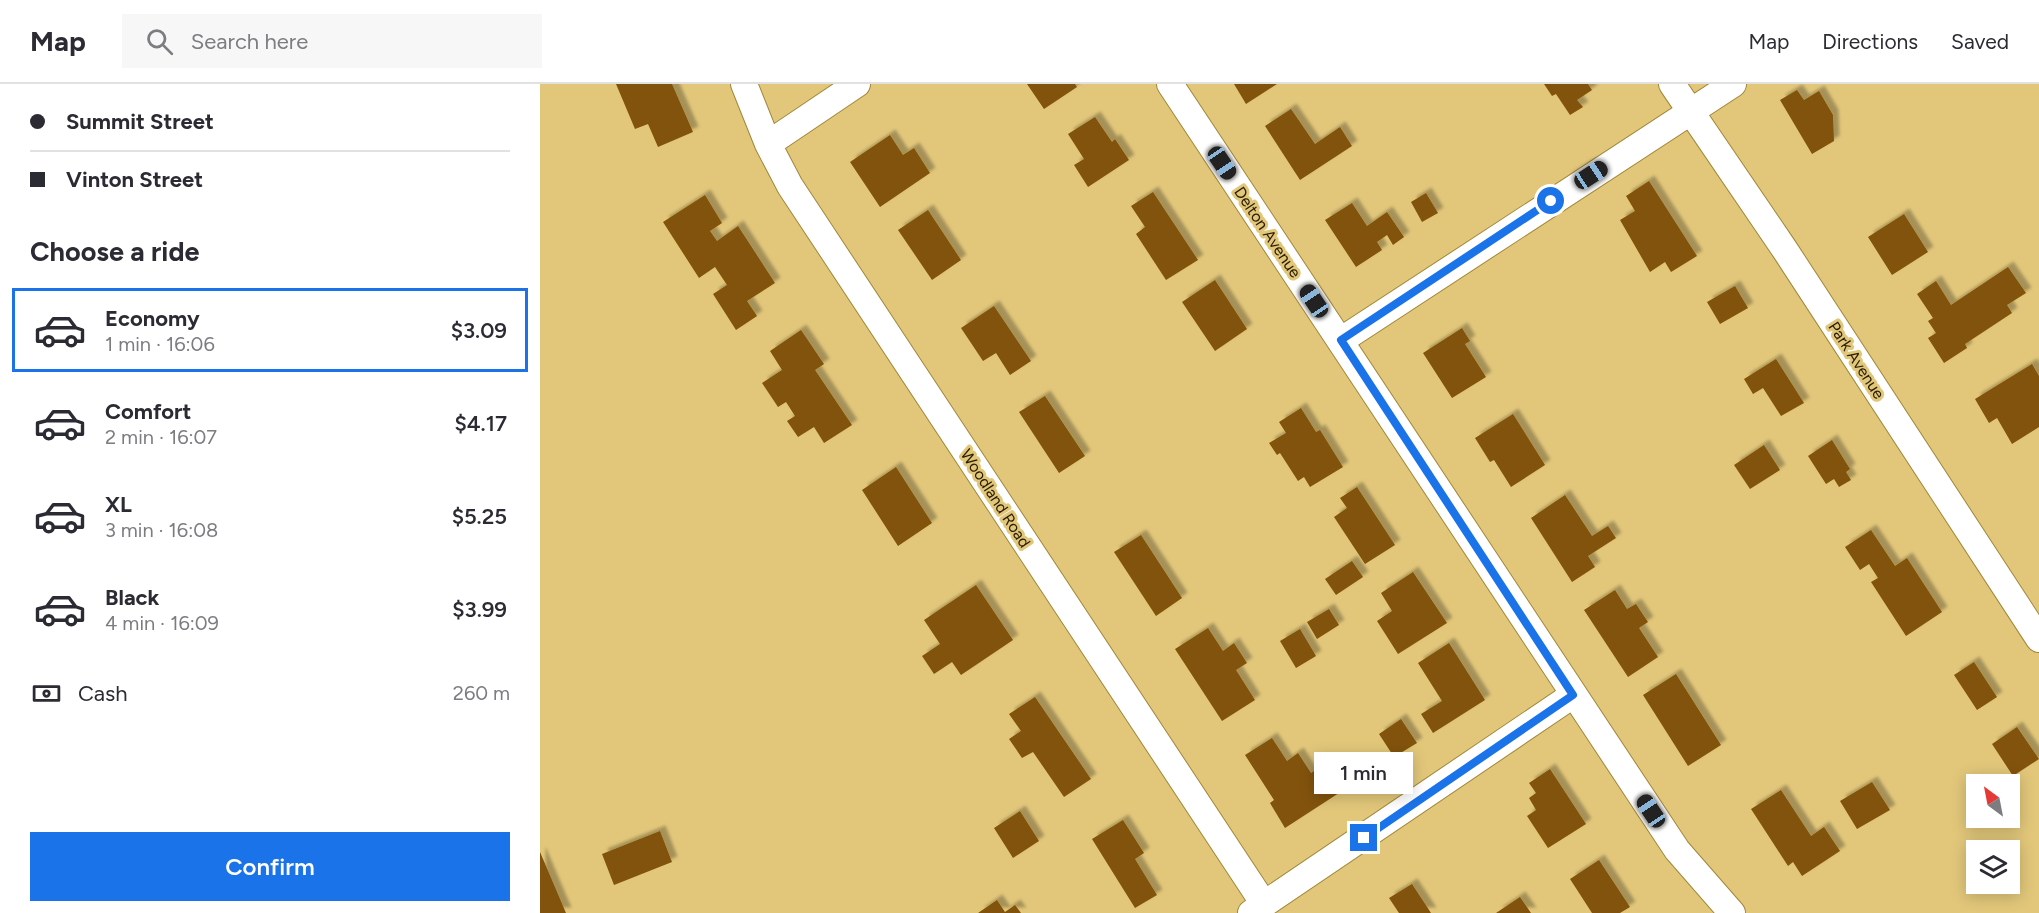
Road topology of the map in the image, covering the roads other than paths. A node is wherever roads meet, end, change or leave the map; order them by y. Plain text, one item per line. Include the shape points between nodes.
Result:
1 (744, 84) edge
2 (857, 84) edge
3 (1170, 84) edge
4 (1672, 84) edge
5 (1733, 84) edge
6 (1690, 111) junction
7 (768, 144) junction
8 (1341, 340) junction
9 (2039, 639) edge
10 (1573, 695) junction
11 (1258, 909) edge
12 (1732, 913) edge

1 - 7 street, Woodland Road
2 - 7 street
3 - 8 street, Delton Avenue
4 - 6 street, Park Avenue
5 - 6 street
6 - 8 street
6 - 9 street, Park Avenue
7 - 11 street, Woodland Road via 790,186
8 - 10 street, Delton Avenue
10 - 11 street
10 - 12 street, Delton Avenue via 1677,850

